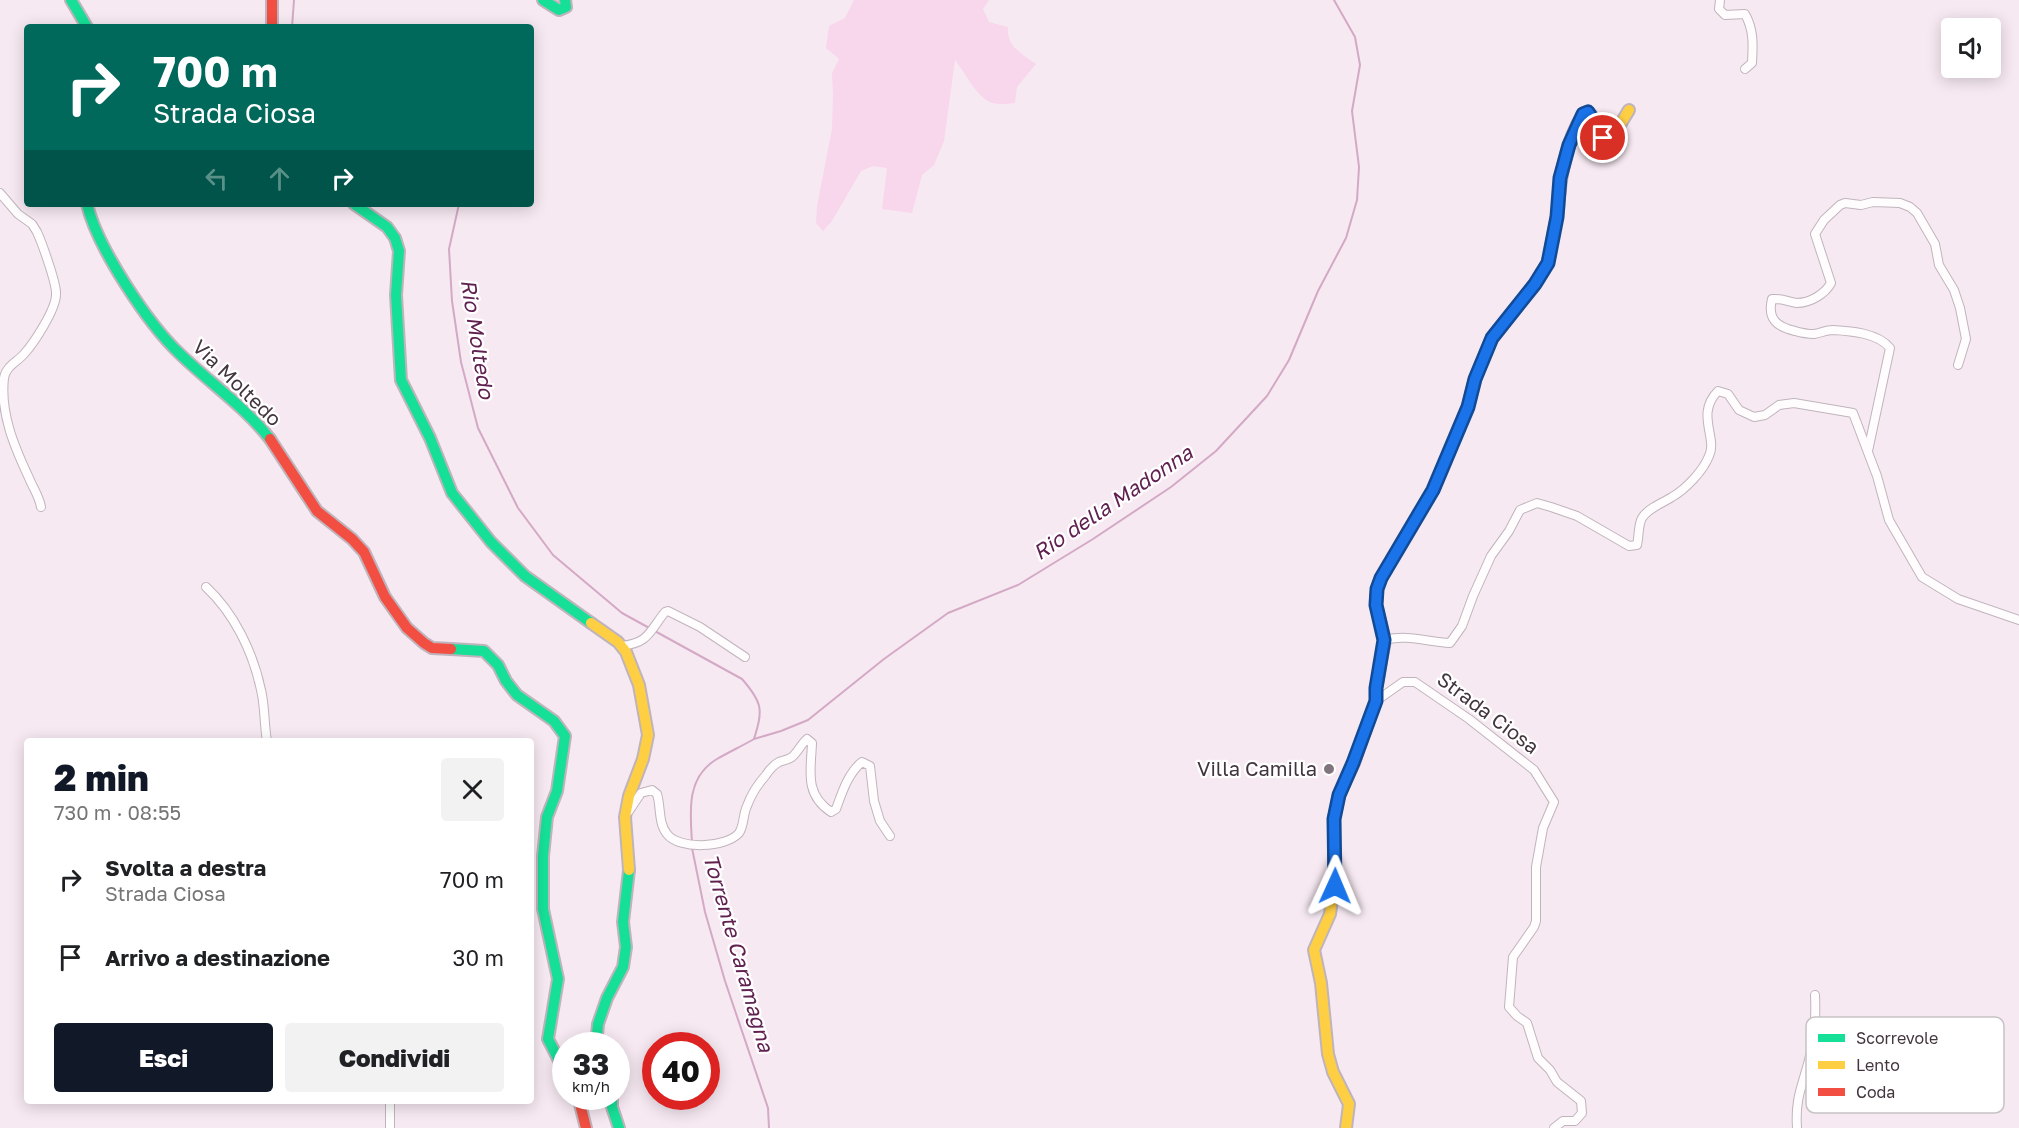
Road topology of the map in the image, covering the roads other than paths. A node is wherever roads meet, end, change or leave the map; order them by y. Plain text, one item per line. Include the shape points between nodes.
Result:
1 (71, 0) edge
2 (272, 0) edge
3 (543, 0) edge
4 (565, 0) edge
5 (1719, 0) edge
6 (85, 24) edge
7 (272, 24) edge
8 (1745, 69) dead end
9 (1629, 110) dead end
10 (0, 193) edge
11 (88, 207) edge
12 (358, 207) edge
13 (1958, 365) dead end
14 (1867, 453) junction
15 (41, 507) dead end
16 (206, 588) dead end
17 (2019, 620) edge
18 (1384, 640) junction
19 (621, 646) junction
20 (744, 657) dead end
21 (1376, 701) junction
22 (267, 738) edge
23 (626, 817) junction
24 (890, 836) dead end
25 (1815, 995) dead end
26 (1816, 1017) edge
27 (597, 1032) edge
28 (552, 1047) edge
29 (1806, 1069) edge
30 (390, 1104) edge
31 (584, 1110) edge
32 (613, 1110) edge
33 (1575, 1121) junction
34 (390, 1128) edge
35 (586, 1128) edge
36 (619, 1128) edge
37 (1346, 1128) edge
38 (1554, 1128) edge
39 (1569, 1128) edge
40 (1797, 1128) edge

1 - 6 street
2 - 7 street
3 - 4 street via 559,9 566,7
5 - 8 street via 1719,9 1725,15 1745,14 1752,25 1752,63
9 - 18 street via 1618,130 1603,138 1595,134 1592,116 1588,112 1583,114 1560,178 1548,263 1492,338 1433,490 1381,578 1376,605
10 - 15 street via 38,232 56,294 40,330 24,354 7,369 4,379 5,420
11 - 28 street, Via Moltedo via 97,233 150,320 168,342 264,430 316,510 362,549 386,599 414,636 432,648 484,651 517,695 554,722 565,736 557,792 547,817 543,856 543,909 558,979 548,1039
12 - 19 street via 387,227 395,238 399,251 396,295 402,380 452,493 491,542 525,576
13 - 14 street via 1966,339 1960,308 1939,265 1935,244 1917,213 1900,203 1840,205 1815,234 1829,286 1805,302 1772,299 1770,309 1775,324 1786,329 1811,334 1829,330 1867,335 1888,345
14 - 17 street via 1889,520 1922,577 1958,599
14 - 18 street via 1853,412 1794,402 1754,417 1739,410 1728,394 1718,391 1711,398 1708,413 1711,455 1676,495 1641,519 1637,545 1629,546 1577,516 1537,503 1520,510 1491,556 1462,626 1450,643 1414,637
16 - 22 street via 235,624 256,673
18 - 21 street
19 - 20 street via 646,638 665,612 675,613 700,627
19 - 23 street via 639,685 648,735
21 - 33 street, Strada Ciosa via 1403,682 1415,682 1534,770 1554,802 1543,828 1536,867 1536,921 1513,957 1509,1007 1527,1023 1538,1058 1557,1082 1581,1101 1582,1113
21 - 37 street via 1339,795 1334,819 1335,886 1330,915 1314,950 1328,1054 1349,1104
23 - 24 street via 636,797 652,790 659,800 664,830 676,842 708,846 737,835 746,808 766,774 791,758 807,739 812,743 811,786 831,812 857,765 862,762 870,766 874,801
23 - 27 street via 626,947 623,967 607,998
25 - 26 street
29 - 40 street via 1797,1097
30 - 34 street
31 - 35 street
32 - 36 street
33 - 38 street via 1563,1121
33 - 39 street

